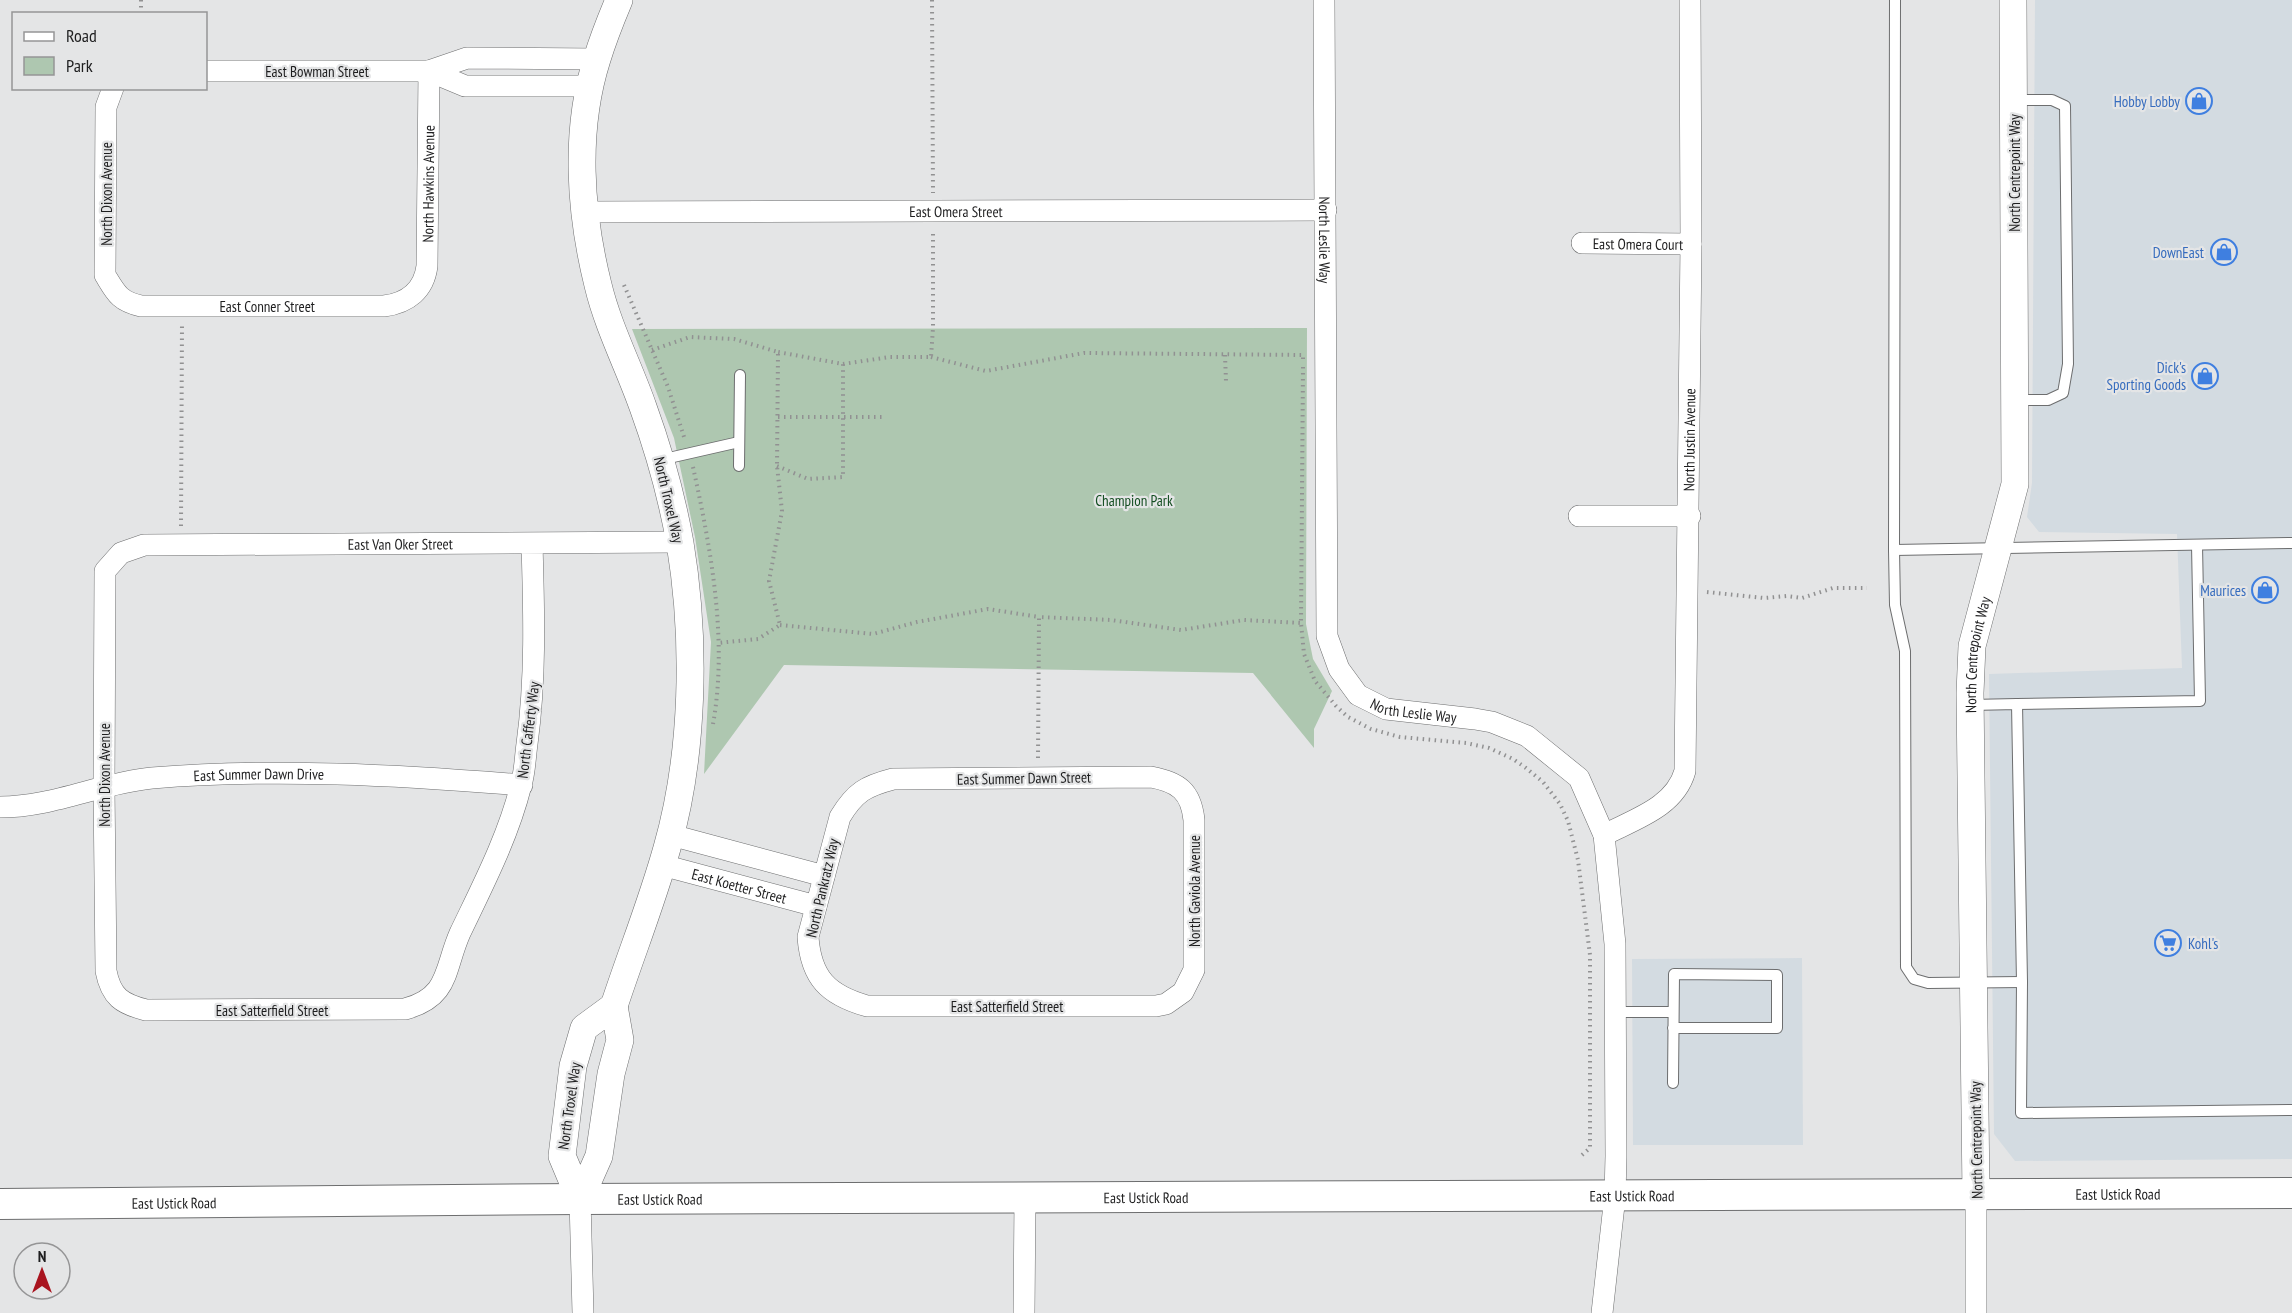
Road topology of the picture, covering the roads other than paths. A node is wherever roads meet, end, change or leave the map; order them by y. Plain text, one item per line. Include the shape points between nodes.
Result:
1 (619, 0) edge
2 (1324, 0) edge
3 (1690, 0) edge
4 (1895, 0) edge
5 (2013, 0) edge
6 (596, 59) junction
7 (207, 71) edge
8 (429, 71) junction
9 (590, 86) junction
10 (112, 90) edge
11 (2013, 100) junction
12 (1326, 210) junction
13 (584, 212) junction
14 (1582, 243) dead end
15 (1691, 244) junction
16 (415, 293) joint
17 (118, 296) joint
18 (740, 375) dead end
19 (2015, 400) junction
20 (739, 442) junction
21 (660, 460) junction
22 (739, 466) dead end
23 (1579, 516) dead end
24 (1690, 516) junction
25 (680, 542) junction
26 (2292, 543) edge
27 (532, 544) junction
28 (2197, 545) junction
29 (1999, 548) junction
30 (1894, 550) junction
31 (121, 553) joint
32 (2017, 704) junction
33 (1971, 705) junction
34 (522, 785) junction
35 (104, 788) junction
36 (864, 789) joint
37 (1183, 790) joint
38 (0, 807) edge
39 (670, 835) junction
40 (1604, 835) junction
41 (662, 865) junction
42 (824, 876) junction
43 (816, 906) junction
44 (1974, 982) junction
45 (2022, 982) junction
46 (831, 991) joint
47 (1183, 992) joint
48 (119, 999) joint
49 (426, 1002) joint
50 (614, 1006) junction
51 (1616, 1012) junction
52 (1673, 1012) junction
53 (1673, 1028) junction
54 (1673, 1083) dead end
55 (2292, 1110) edge
56 (2292, 1193) edge
57 (1976, 1194) junction
58 (1616, 1196) junction
59 (580, 1199) junction
60 (1026, 1199) junction
61 (0, 1204) edge
62 (583, 1313) edge
63 (1024, 1313) edge
64 (1602, 1313) edge
65 (1976, 1313) edge

1 - 6 street, North Troxel Way
2 - 12 street, North Leslie Way
3 - 15 street, North Justin Avenue
4 - 30 lane
5 - 11 street, North Centrepoint Way
6 - 8 street, East Bowman Street via 467,58
6 - 9 street, North Troxel Way
7 - 8 street, East Bowman Street
8 - 9 street, East Bowman Street via 465,86
8 - 16 street, North Hawkins Avenue via 427,266
9 - 13 street, North Troxel Way via 582,147
10 - 17 street, North Dixon Avenue via 106,107 105,275
11 - 19 street, North Centrepoint Way
11 - 19 lane via 2052,100 2065,106 2068,364 2063,393 2048,400
12 - 13 street, East Omera Street
12 - 40 street, North Leslie Way via 1327,636 1338,669 1358,695 1386,709 1492,722 1527,736 1579,778
13 - 21 street, North Troxel Way via 598,287
14 - 15 street, East Omera Court
15 - 24 street, North Justin Avenue
16 - 17 street, East Conner Street via 384,306 141,306
18 - 20 lane
19 - 29 street, North Centrepoint Way via 2015,484
20 - 21 lane
20 - 22 lane
21 - 25 street, North Troxel Way
23 - 24 street
24 - 40 street, North Justin Avenue via 1685,771 1670,798 1660,806
25 - 27 street, East Van Oker Street
25 - 39 street, North Troxel Way via 689,698 683,769
26 - 28 lane
27 - 31 street, East Van Oker Street via 144,545
27 - 34 street, North Cafferty Way via 534,679
28 - 29 lane
28 - 32 lane via 2200,701
29 - 30 lane
29 - 33 street, North Centrepoint Way via 1972,646
30 - 44 lane via 1895,605 1905,651 1906,967 1914,979 1922,981
31 - 35 street, North Dixon Avenue via 105,571
32 - 33 lane
32 - 45 lane
33 - 44 street, North Centrepoint Way
34 - 35 street, East Summer Dawn Drive via 411,776 259,774 150,778
34 - 49 street, North Cafferty Way via 491,871 459,935 441,987
35 - 38 street, East Summer Dawn Drive via 50,802
35 - 48 street, North Dixon Avenue via 106,971 109,986
36 - 37 street, East Summer Dawn Street via 893,779 1151,777 1169,780
36 - 42 street, North Pankratz Way via 850,800 840,817
37 - 47 street, North Gaviola Avenue via 1193,811 1194,970
39 - 41 street, North Troxel Way
39 - 42 street, East Koetter Street
40 - 51 street, North Leslie Way via 1616,944
41 - 43 street, East Koetter Street
41 - 50 street, North Troxel Way
42 - 43 street, North Pankratz Way
43 - 46 street, North Pankratz Way via 808,937 809,954
44 - 45 lane
44 - 57 street, North Centrepoint Way
45 - 55 lane via 2021,1113
46 - 47 street, East Satterfield Street via 867,1006 1156,1006
48 - 49 street, East Satterfield Street via 146,1010 405,1009
50 - 59 street, North Troxel Way via 620,1040 599,1156
50 - 59 street, North Troxel Way via 584,1028 573,1066 562,1156
51 - 52 lane
51 - 58 street, North Leslie Way
52 - 53 lane
52 - 53 lane via 1674,974 1777,975 1777,1028
53 - 54 lane
56 - 57 main road, East Ustick Road
57 - 58 main road, East Ustick Road
57 - 65 street, North Centrepoint Way
58 - 60 main road, East Ustick Road
58 - 64 street, North Leslie Way
59 - 60 main road, East Ustick Road
59 - 61 main road, East Ustick Road
59 - 62 street
60 - 63 street

